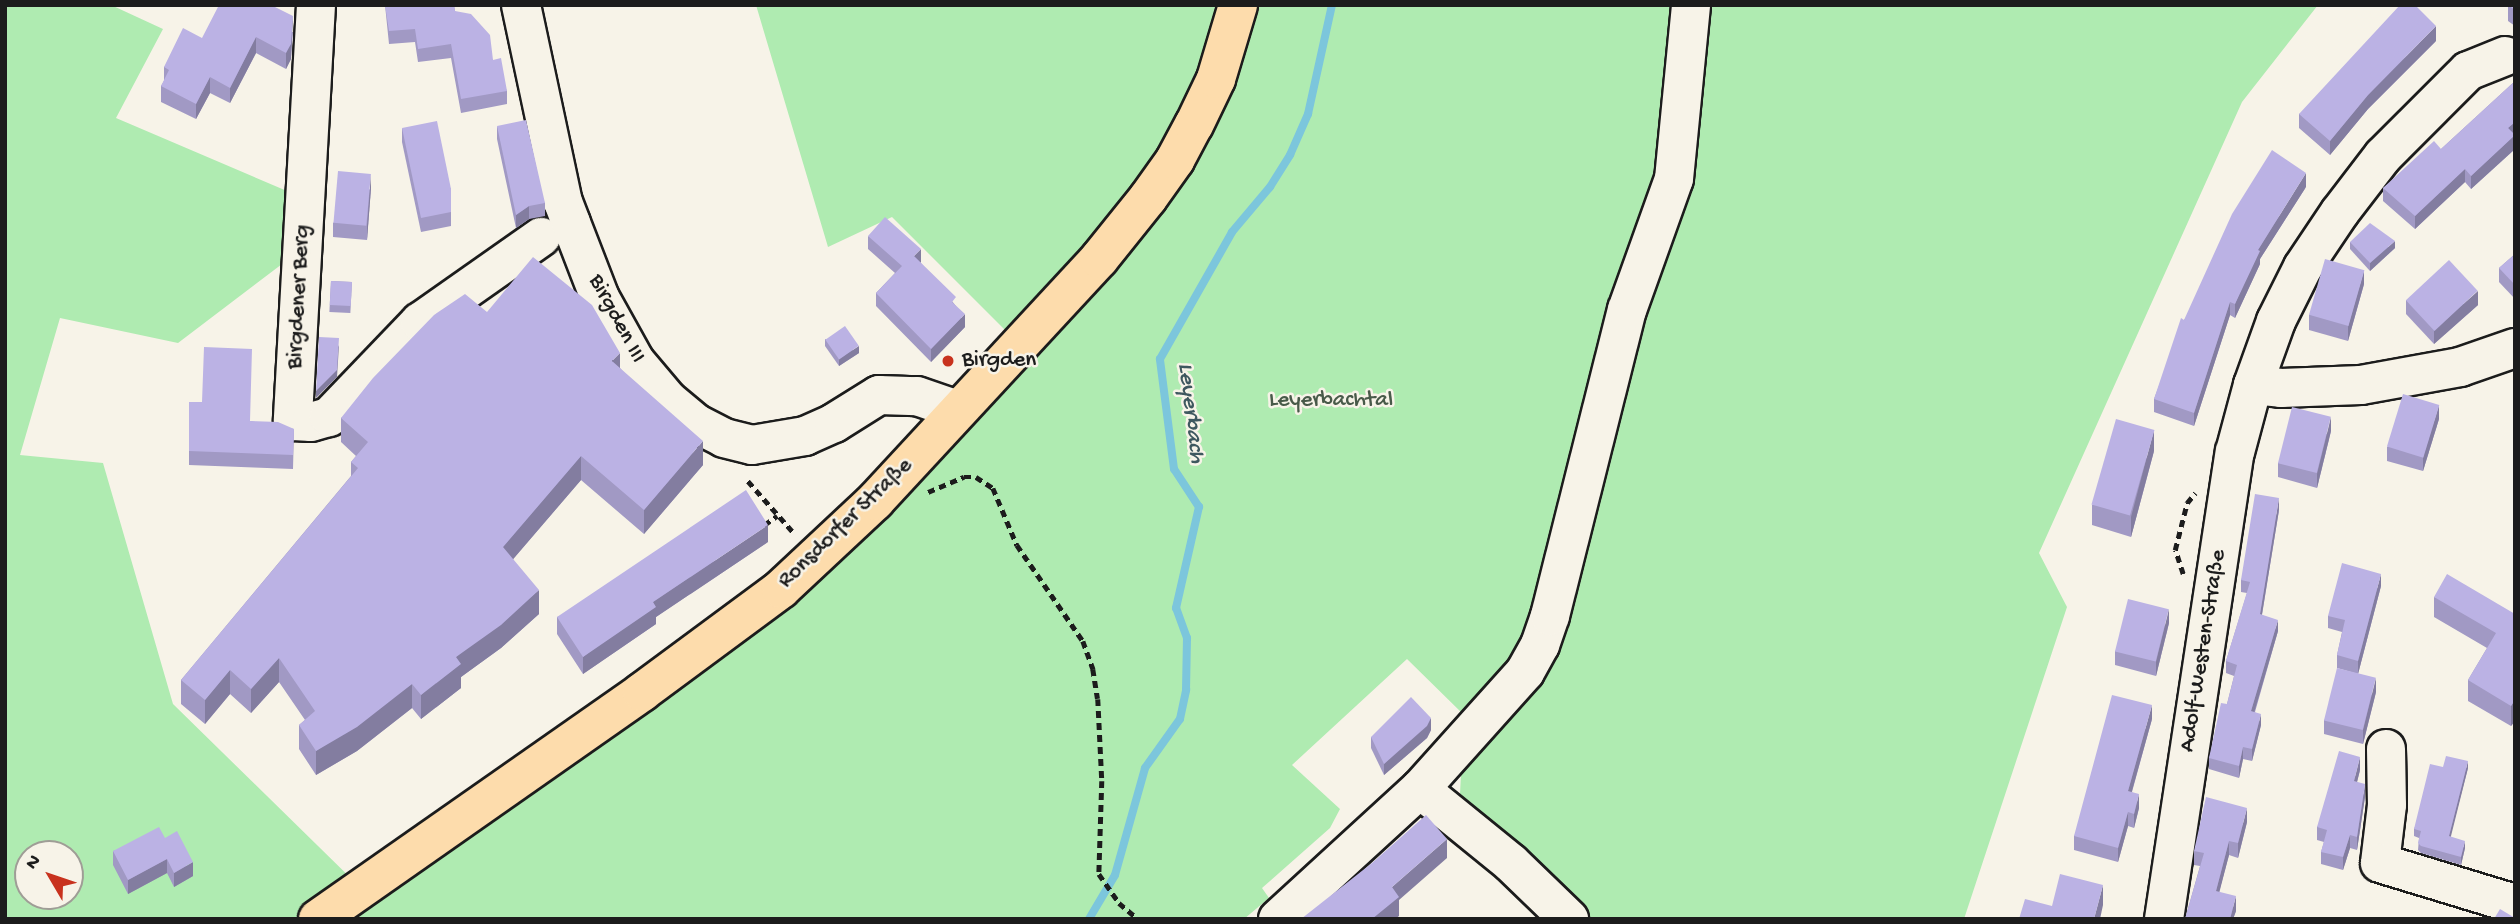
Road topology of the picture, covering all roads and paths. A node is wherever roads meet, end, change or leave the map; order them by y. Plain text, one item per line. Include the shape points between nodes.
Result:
1 (316, 5) edge
2 (521, 5) edge
3 (1238, 5) edge
4 (1691, 5) edge
5 (2505, 56) dead end
6 (541, 237) dead end
7 (2515, 348) edge
8 (2253, 384) junction
9 (958, 411) junction
10 (748, 481) dead end
11 (954, 481) dead end
12 (778, 516) junction
13 (759, 528) edge
14 (792, 531) dead end
15 (2386, 749) dead end
16 (1420, 789) junction
17 (2515, 904) edge
18 (318, 919) edge
19 (1138, 919) edge
20 (1278, 919) edge
21 (1569, 919) edge
22 (2164, 919) edge

1 - 6 street, Birgdener Berg via 293,421 329,417 420,322
2 - 9 street, Birgden III via 563,202 600,298 635,360 668,400 697,424 752,445 806,436 879,396 917,396
3 - 9 main road, Ronsdorfer Straße via 1216,79 1175,160 1099,259
4 - 16 street via 1674,179 1627,310 1540,645 1525,671
5 - 8 street, Adolf-Westen-Straße via 2468,71 2360,184 2303,267 2276,321
7 - 8 street via 2460,367 2361,385 2281,388
8 - 22 street, Adolf-Westen-Straße via 2233,466
9 - 18 main road, Ronsdorfer Straße via 875,501 781,589
10 - 12 path
11 - 19 path via 976,477 993,488 1017,545 1083,641 1098,699 1102,781 1099,874 1119,903
12 - 13 path
12 - 14 path
15 - 17 street via 2380,863
16 - 20 street
16 - 21 street via 1511,863

